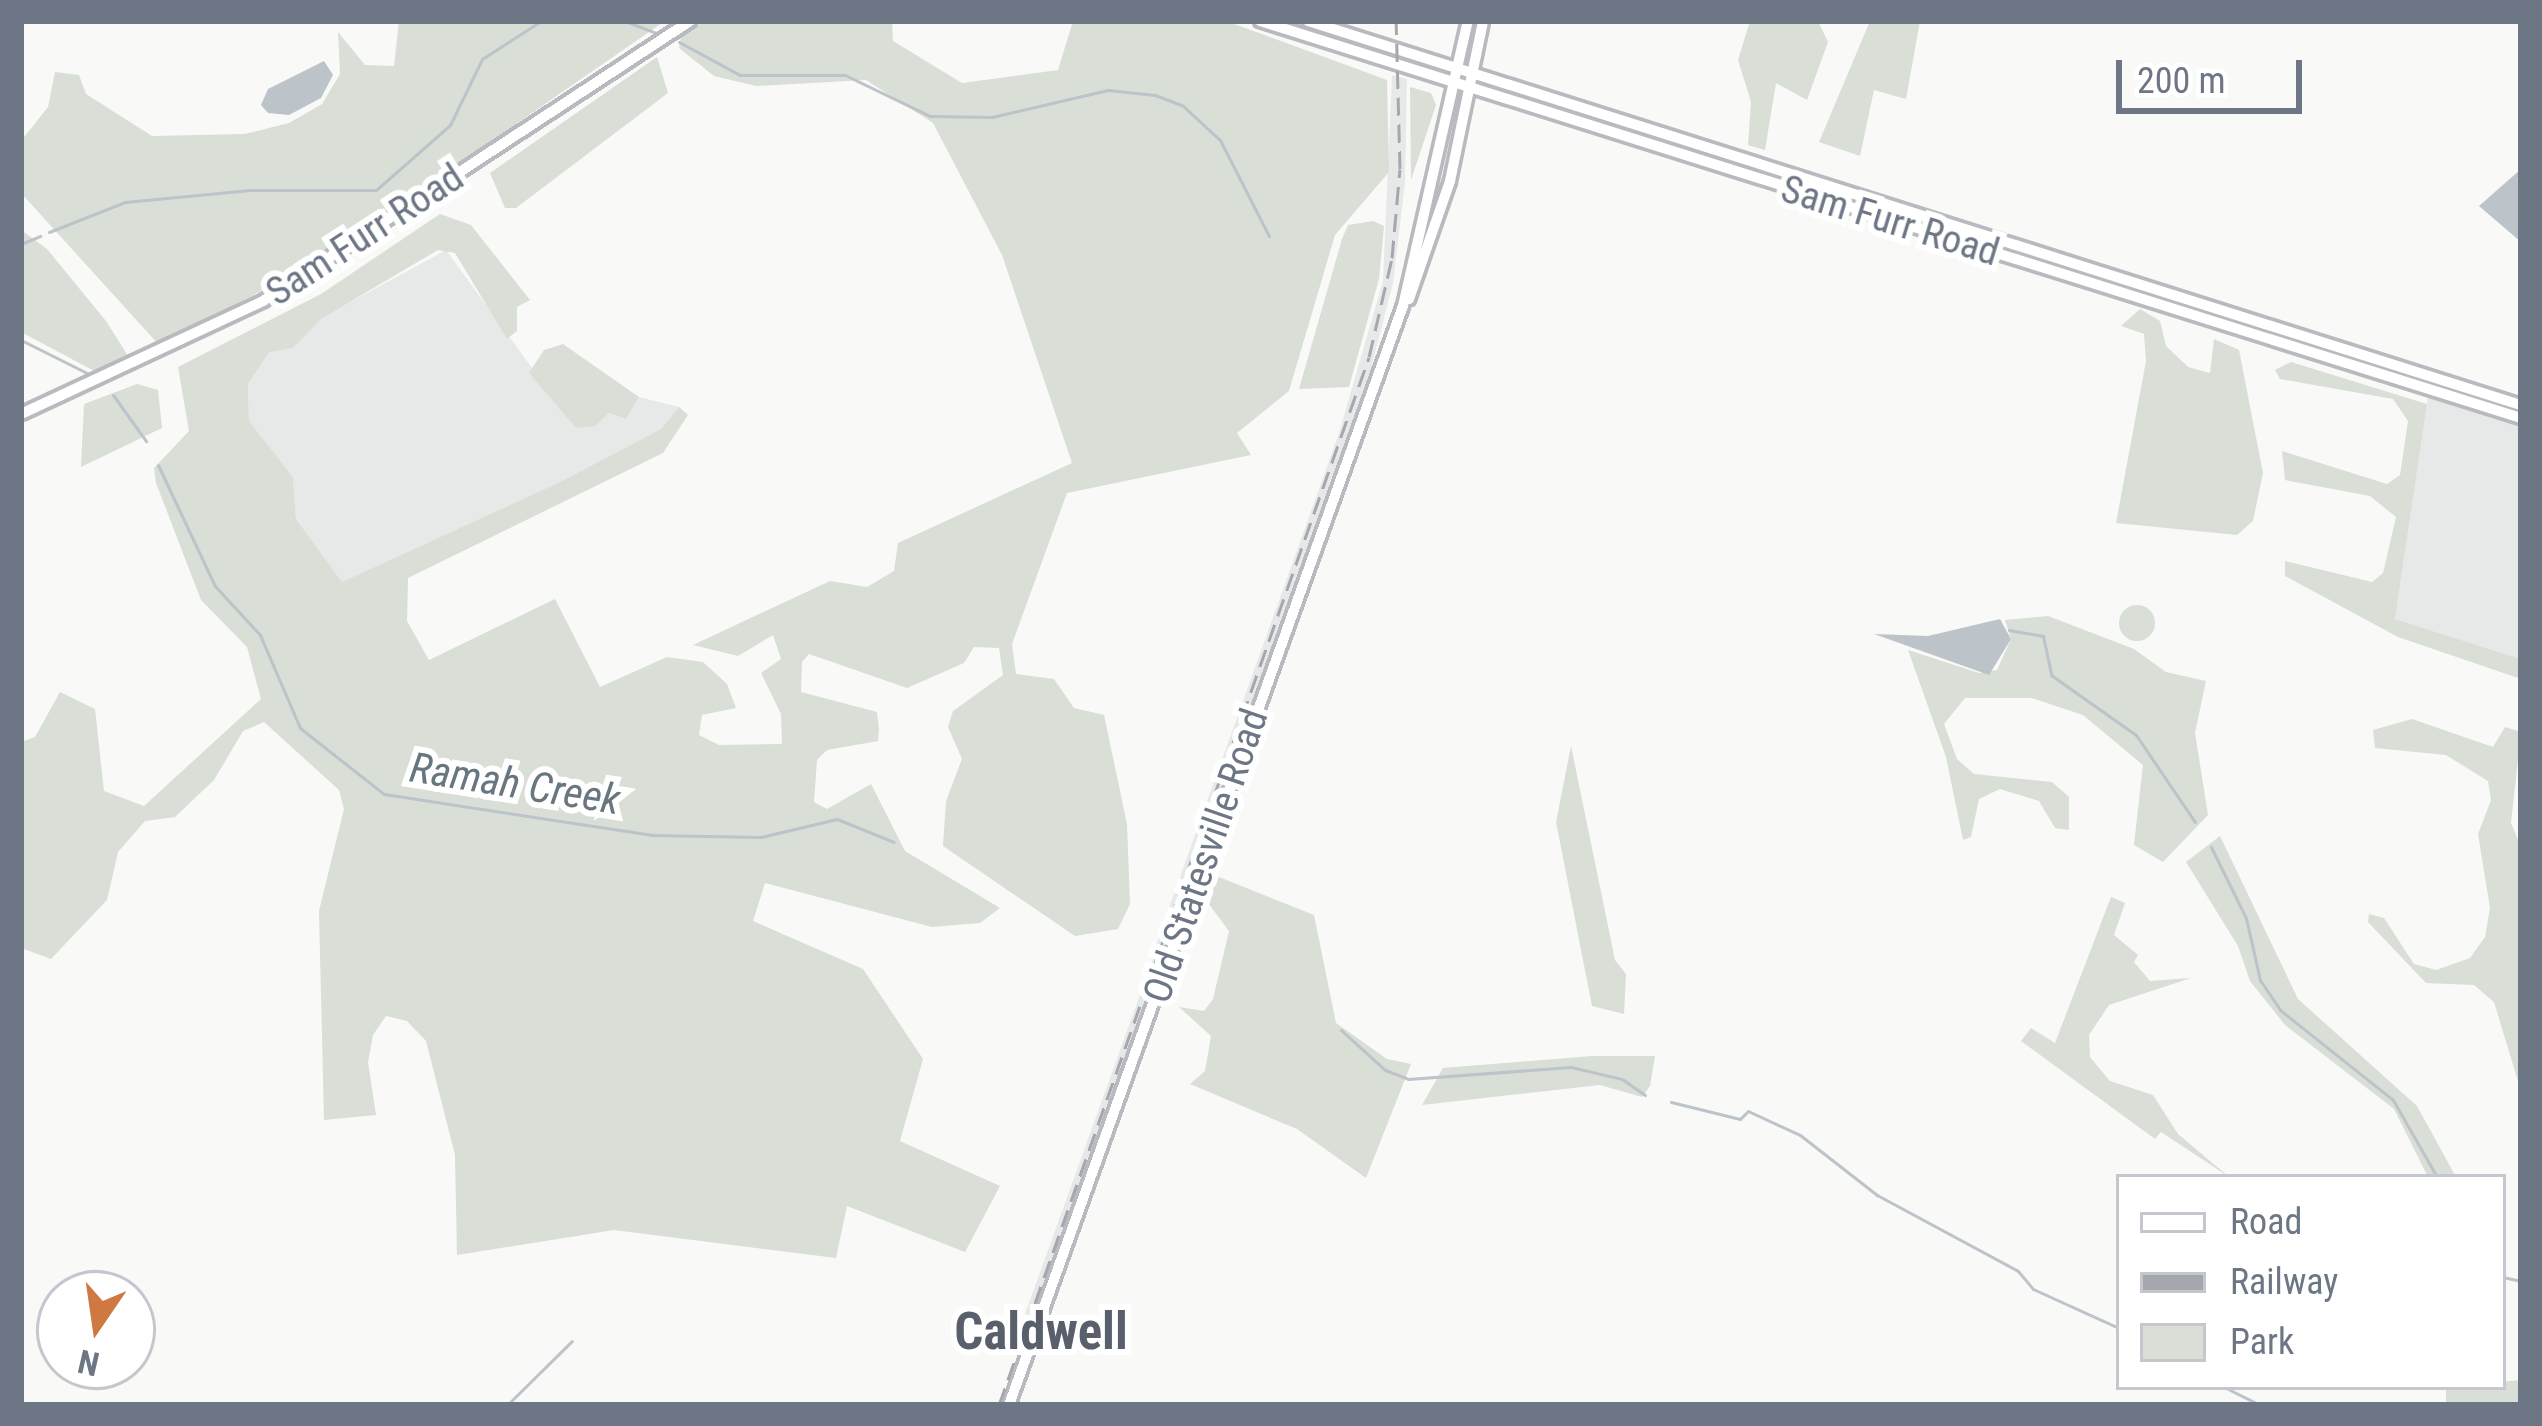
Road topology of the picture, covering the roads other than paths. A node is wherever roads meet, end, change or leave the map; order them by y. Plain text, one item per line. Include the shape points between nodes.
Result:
1 (690, 21) edge
2 (1260, 21) edge
3 (1309, 21) edge
4 (1468, 21) edge
5 (1483, 21) edge
6 (1459, 70) junction
7 (1474, 75) junction
8 (1456, 86) junction
9 (1471, 91) junction
10 (1822, 202) junction
11 (1915, 218) junction
12 (2065, 274) junction
13 (2192, 299) junction
14 (1403, 307) junction
15 (2263, 336) junction
16 (2379, 359) junction
17 (2521, 405) edge
18 (21, 414) edge
19 (2521, 418) edge
20 (1009, 1405) edge

1 - 18 main road, Sam Furr Road via 263,301
2 - 8 main road, Sam Furr Road
3 - 6 main road, Sam Furr Road
4 - 6 main road, Old Statesville Road
5 - 7 main road, Old Statesville Road
6 - 7 main road, Sam Furr Road
6 - 8 main road, Old Statesville Road
7 - 9 main road, Old Statesville Road
7 - 11 main road, Sam Furr Road
8 - 9 main road, Sam Furr Road
8 - 14 main road, Old Statesville Road
9 - 10 main road, Sam Furr Road
9 - 14 main road, Old Statesville Road via 1438,226
10 - 11 main road
10 - 12 main road, Sam Furr Road
11 - 13 main road, Sam Furr Road
12 - 13 main road
12 - 15 main road, Sam Furr Road
13 - 16 main road, Sam Furr Road
14 - 20 main road, Old Statesville Road
15 - 16 main road
15 - 19 main road, Sam Furr Road
16 - 17 main road, Sam Furr Road

